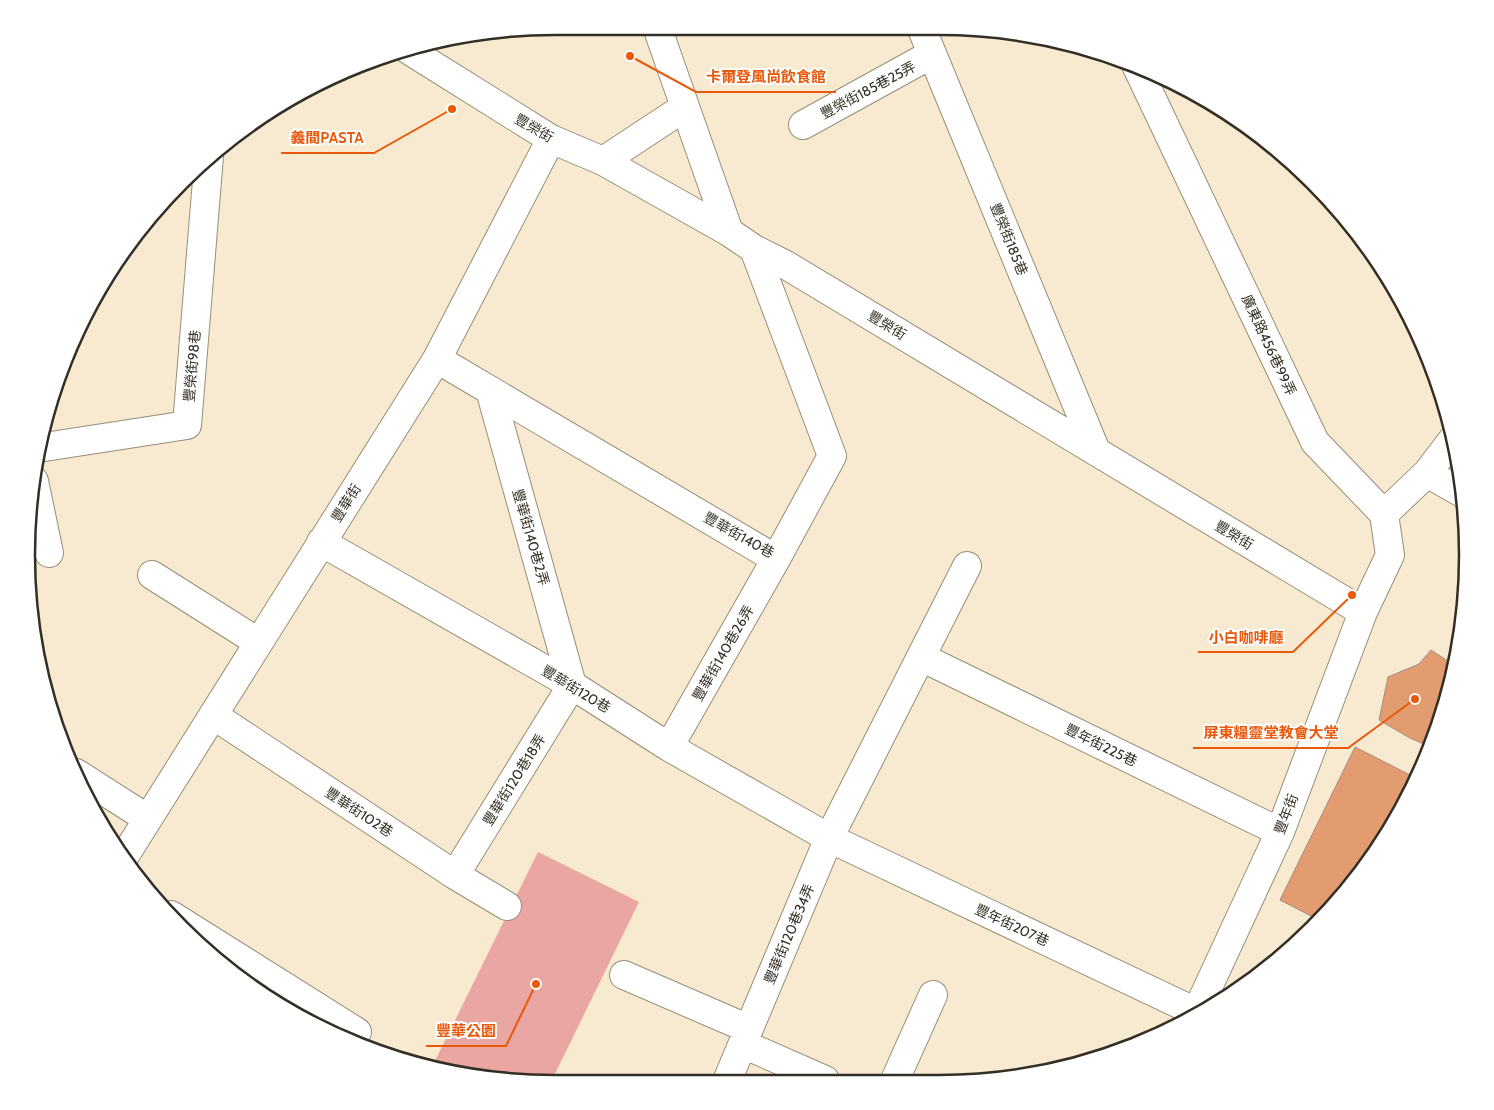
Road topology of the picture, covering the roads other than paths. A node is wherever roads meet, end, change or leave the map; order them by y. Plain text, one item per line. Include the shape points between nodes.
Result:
1 (660, 35) edge
2 (924, 35) edge
3 (932, 54) junction
4 (415, 55) edge
5 (1150, 80) edge
6 (684, 107) junction
7 (803, 125) dead end
8 (551, 139) junction
9 (603, 161) junction
10 (208, 168) edge
11 (729, 232) junction
12 (754, 250) junction
13 (437, 359) junction
14 (490, 390) junction
15 (1447, 446) edge
16 (47, 447) edge
17 (1096, 451) junction
18 (1426, 473) junction
19 (1455, 488) edge
20 (38, 499) edge
21 (1384, 514) junction
22 (321, 542) junction
23 (50, 553) dead end
24 (776, 559) junction
25 (967, 566) dead end
26 (152, 575) dead end
27 (1363, 612) junction
28 (258, 642) junction
29 (921, 657) junction
30 (572, 685) junction
31 (213, 715) junction
32 (669, 747) junction
33 (87, 780) edge
34 (148, 819) junction
35 (1280, 832) junction
36 (829, 838) junction
37 (128, 851) edge
38 (455, 875) junction
39 (507, 906) dead end
40 (194, 930) edge
41 (624, 975) dead end
42 (933, 995) dead end
43 (1199, 1005) edge
44 (1191, 1009) edge
45 (357, 1032) dead end
46 (746, 1036) junction
47 (730, 1075) edge
48 (816, 1075) edge
49 (897, 1075) edge

1 - 6 street
2 - 3 street, 豐榮街185巷
3 - 7 street, 豐榮街185巷25弄
3 - 17 street, 豐榮街185巷
4 - 8 street, 豐榮街
5 - 21 street, 廣東路456巷99弄 via 1315,442
6 - 9 street
6 - 11 street
8 - 9 street, 豐榮街
8 - 13 street, 豐華街
9 - 11 street, 豐榮街
10 - 16 street, 豐榮街98巷 via 187,425
11 - 12 street, 豐榮街
12 - 17 street, 豐榮街 via 786,265
12 - 24 street, 豐華街140巷 via 832,456
13 - 14 street, 豐華街140巷
13 - 22 street, 豐華街
14 - 24 street, 豐華街140巷
14 - 30 street, 豐華街140巷2弄
15 - 18 street
17 - 27 street, 豐榮街
18 - 19 street
18 - 21 street
20 - 23 street
21 - 27 street via 1390,555
22 - 28 street, 豐華街
22 - 30 street, 豐華街120巷
24 - 32 street, 豐華街140巷26弄
25 - 29 street
26 - 28 street
27 - 35 street, 豐年街
28 - 31 street, 豐華街
29 - 35 street, 豐年街225巷
29 - 36 street
30 - 32 street, 豐華街120巷
30 - 38 street, 豐華街120巷18弄
31 - 34 street, 豐華街
31 - 38 street, 豐華街102巷
32 - 36 street, 豐華街120巷
33 - 34 street
34 - 37 street, 豐華街
35 - 43 street, 豐年街
36 - 44 street, 豐年街207巷
36 - 46 street, 豐華街120巷34弄
38 - 39 street, 豐華街102巷
40 - 45 street
41 - 46 street
42 - 49 street
46 - 47 street, 豐華街120巷34弄
46 - 48 street

